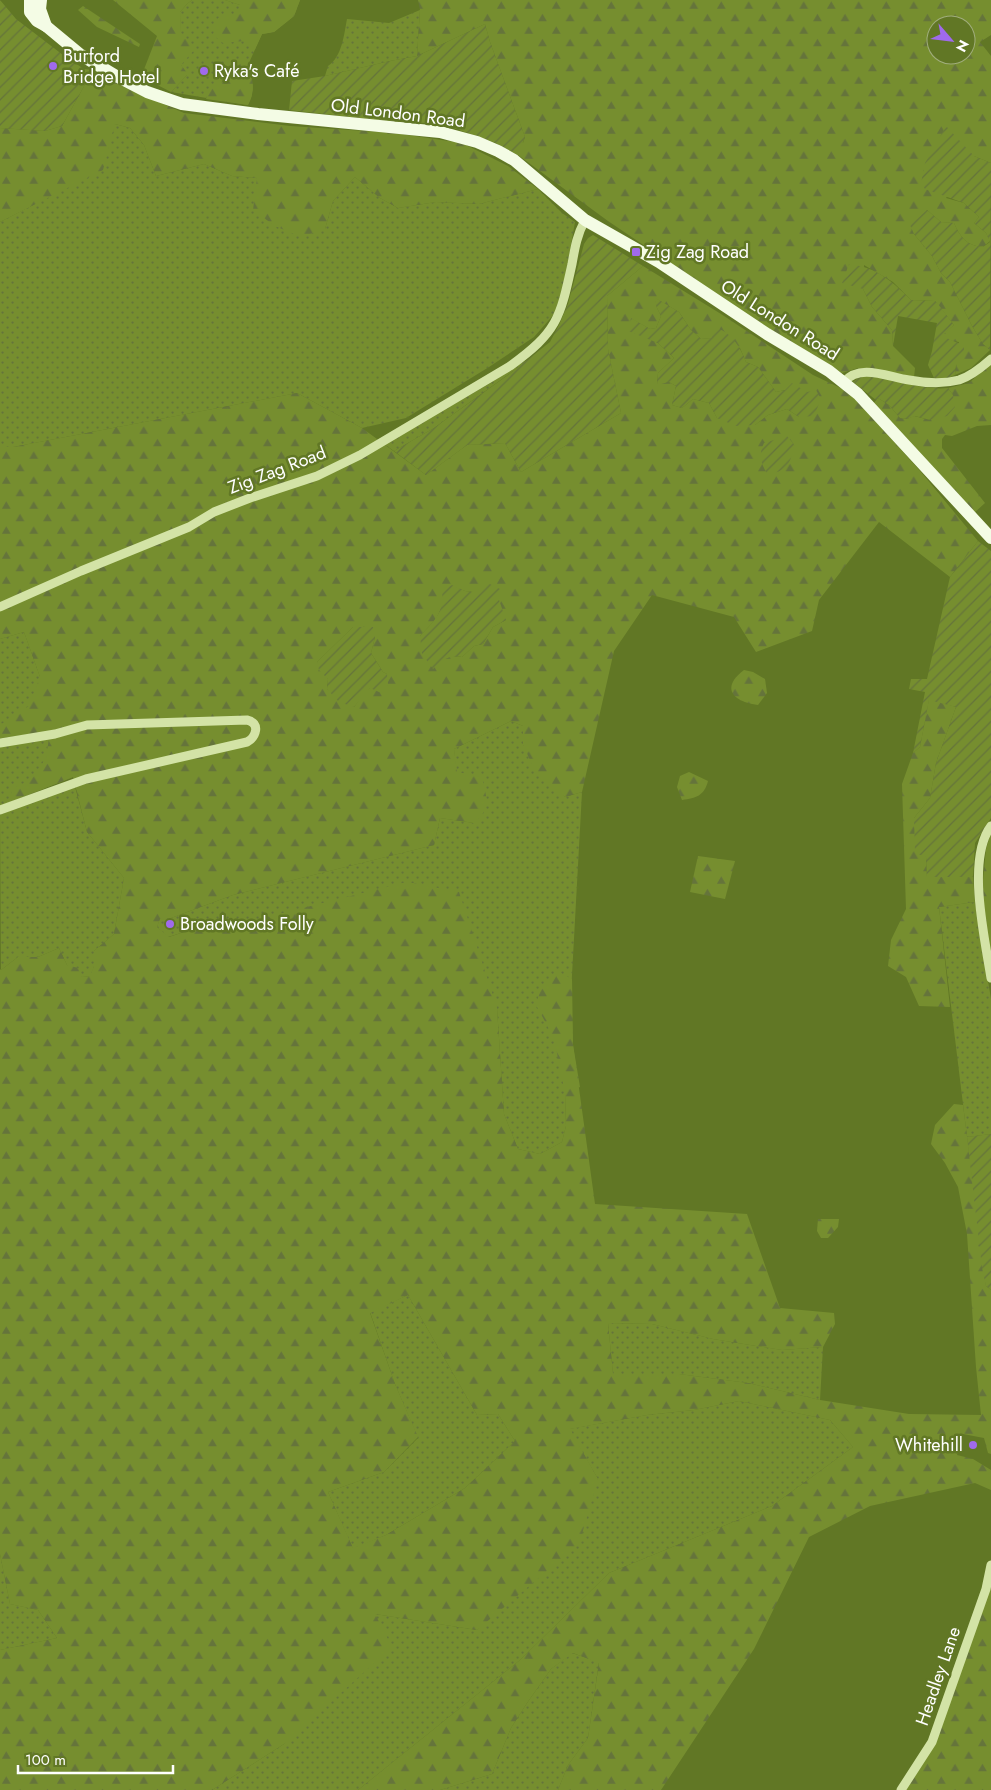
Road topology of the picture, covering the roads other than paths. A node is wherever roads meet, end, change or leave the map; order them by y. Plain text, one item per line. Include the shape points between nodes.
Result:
1 (30, 0) edge
2 (41, 0) edge
3 (46, 26) junction
4 (585, 220) junction
5 (991, 359) edge
6 (844, 382) junction
7 (991, 538) edge
8 (0, 607) edge
9 (0, 743) edge
10 (0, 810) edge
11 (991, 826) edge
12 (991, 978) edge
13 (991, 1565) edge
14 (901, 1790) edge

1 - 3 main road via 30,12
2 - 3 main road via 40,9
3 - 4 main road, Old London Road via 81,55 116,76 182,104 459,136 514,160
4 - 6 main road, Old London Road via 659,262
4 - 8 street, Zig Zag Road via 577,235 558,316 545,338 510,366 360,455 317,476 214,512 189,526
5 - 6 street via 968,376 950,382 932,383 865,372 854,373
6 - 7 main road, Old London Road
9 - 10 street via 87,725 247,720 255,724 256,732 247,742 86,779
11 - 12 street via 981,847 978,902
13 - 14 street, Headley Lane via 986,1589 932,1742

